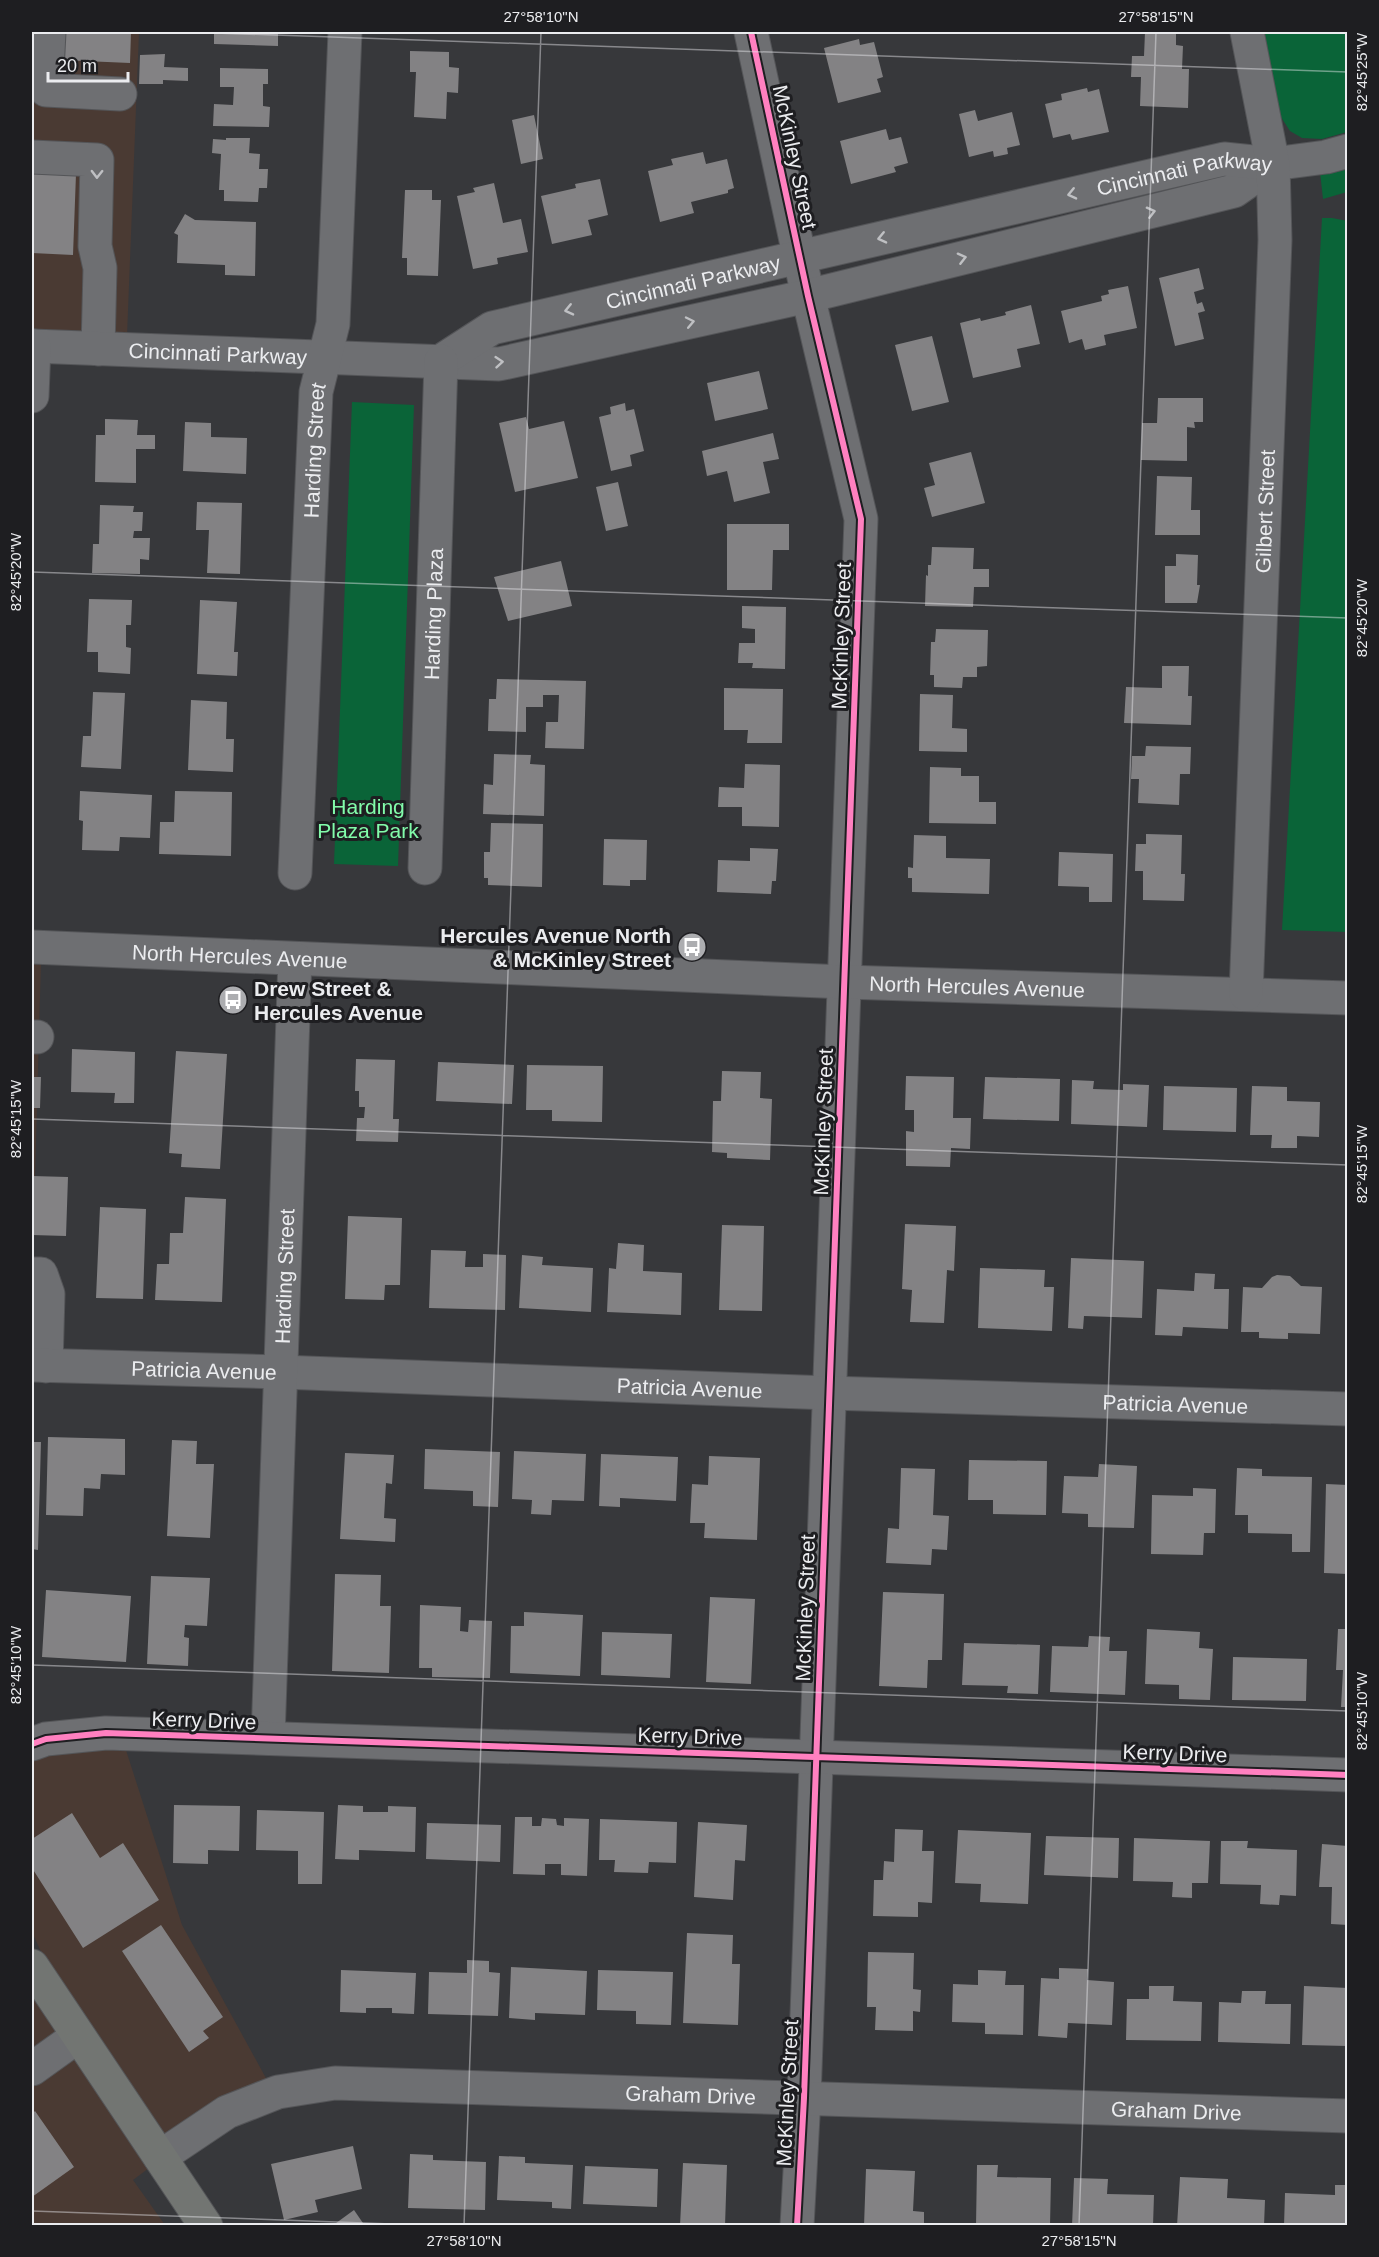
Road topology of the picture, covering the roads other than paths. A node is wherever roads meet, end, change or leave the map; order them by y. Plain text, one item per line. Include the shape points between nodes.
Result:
1 (49, 32) edge
2 (345, 32) edge
3 (751, 32) edge
4 (1247, 32) edge
5 (120, 94) dead end
6 (1347, 151) edge
7 (32, 157) edge
8 (1273, 164) junction
9 (799, 257) junction
10 (808, 296) junction
11 (33, 346) edge
12 (98, 349) junction
13 (325, 358) junction
14 (441, 361) junction
15 (32, 396) edge
16 (425, 868) dead end
17 (295, 873) dead end
18 (32, 947) edge
19 (295, 958) junction
20 (845, 982) junction
21 (1246, 994) junction
22 (1347, 998) edge
23 (32, 1274) edge
24 (39, 1365) edge
25 (280, 1372) junction
26 (829, 1393) junction
27 (1347, 1409) edge
28 (268, 1738) junction
29 (32, 1744) edge
30 (816, 1757) junction
31 (1347, 1775) edge
32 (33, 1970) edge
33 (78, 2036) junction
34 (32, 2069) edge
35 (804, 2098) junction
36 (1347, 2116) edge
37 (160, 2157) junction
38 (206, 2226) edge
39 (797, 2226) edge

1 - 5 street via 46,90
2 - 13 street, Harding Street via 333,324
3 - 9 street, McKinley Street
4 - 8 street, Gilbert Street
6 - 8 street
7 -> 12 street via 97,159
8 -> 9 street, Cincinnati Parkway via 1224,159
10 -> 8 street, Cincinnati Parkway via 1234,191
8 - 21 street, Gilbert Street via 1275,240
9 - 10 street, McKinley Street
9 -> 14 street, Cincinnati Parkway via 492,328
14 -> 10 street, Cincinnati Parkway via 499,364
10 - 20 street, McKinley Street via 861,519
11 - 12 street, Cincinnati Parkway
11 - 15 street
12 - 13 street, Cincinnati Parkway
13 - 14 street, Cincinnati Parkway
13 - 17 street, Harding Street via 316,392
14 - 16 street, Harding Plaza
18 - 19 street, North Hercules Avenue
19 - 20 street, North Hercules Avenue
19 - 25 street, Harding Street
20 - 21 street, North Hercules Avenue
20 - 26 street, McKinley Street
21 - 22 street, North Hercules Avenue
23 - 24 street via 41,1274 48,1294
24 - 25 street, Patricia Avenue
25 - 26 street, Patricia Avenue
25 - 28 street, Harding Street
26 - 27 street, Patricia Avenue
26 - 30 street, McKinley Street
28 - 29 street, Kerry Drive via 106,1733
28 - 30 street, Kerry Drive
30 - 31 street, Kerry Drive
30 - 35 street, McKinley Street
32 - 33 main road
33 - 34 street
33 - 37 main road
35 - 36 street, Graham Drive
35 - 37 street, Graham Drive via 334,2083 278,2092 227,2112
35 - 39 street, McKinley Street
37 - 38 main road

